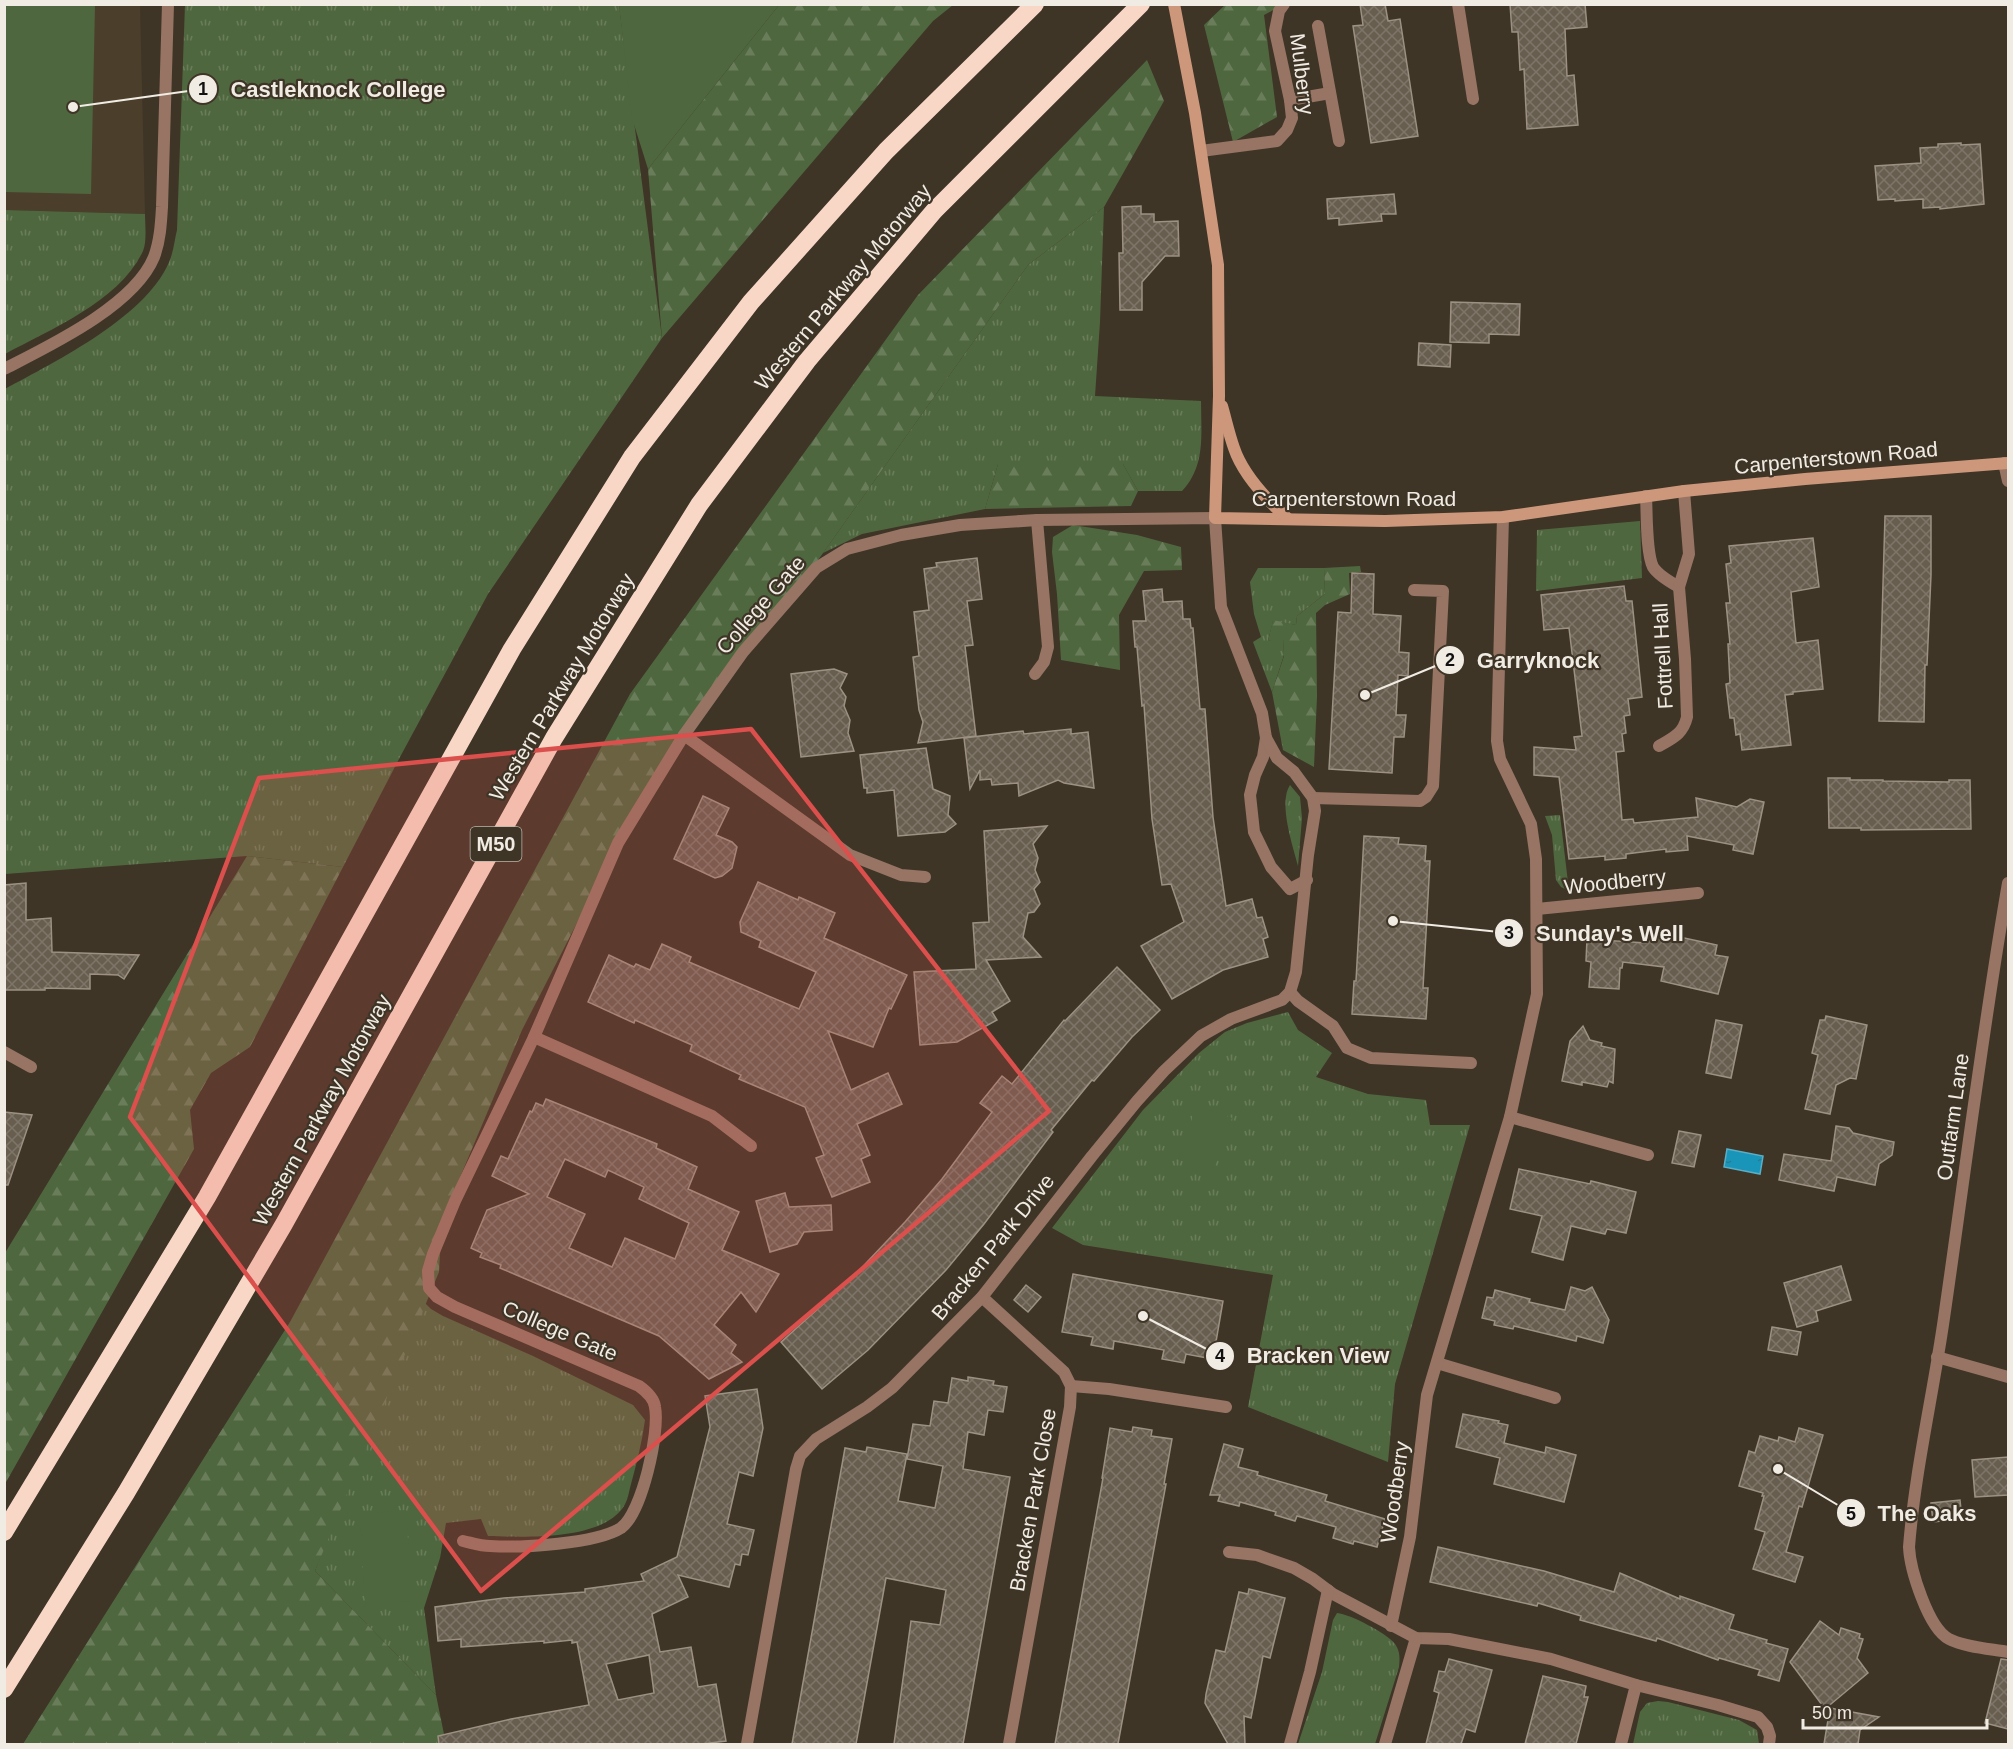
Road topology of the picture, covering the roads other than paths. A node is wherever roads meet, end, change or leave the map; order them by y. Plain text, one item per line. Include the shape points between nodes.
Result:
1 (168, 4) edge
2 (1035, 4) edge
3 (1141, 4) edge
4 (1174, 4) edge
5 (1284, 4) edge
6 (1458, 4) edge
7 (1318, 26) dead end
8 (1330, 93) junction
9 (1473, 99) dead end
10 (1290, 100) junction
11 (1339, 141) dead end
12 (1201, 151) junction
13 (4, 369) edge
14 (1219, 396) junction
15 (2006, 463) edge
16 (2008, 481) edge
17 (1684, 491) junction
18 (1646, 496) junction
19 (1503, 517) junction
20 (1215, 519) junction
21 (1288, 519) junction
22 (1037, 520) junction
23 (1679, 587) junction
24 (1414, 590) dead end
25 (1035, 674) dead end
26 (684, 735) junction
27 (1266, 738) junction
28 (1659, 746) dead end
29 (1313, 798) junction
30 (925, 877) dead end
31 (1307, 880) junction
32 (2008, 883) edge
33 (1698, 893) dead end
34 (1537, 909) junction
35 (1290, 992) junction
36 (534, 1037) junction
37 (4, 1052) edge
38 (1471, 1063) dead end
39 (31, 1066) dead end
40 (1510, 1117) junction
41 (751, 1146) dead end
42 (1647, 1155) dead end
43 (982, 1298) junction
44 (1937, 1357) junction
45 (1437, 1363) junction
46 (2008, 1377) edge
47 (1071, 1386) junction
48 (1555, 1398) dead end
49 (1226, 1407) dead end
50 (4, 1532) edge
51 (463, 1541) dead end
52 (1229, 1552) dead end
53 (1328, 1590) junction
54 (1391, 1626) junction
55 (1416, 1638) junction
56 (2008, 1652) edge
57 (1636, 1685) junction
58 (4, 1689) edge
59 (747, 1744) edge
60 (1009, 1744) edge
61 (1290, 1744) edge
62 (1385, 1744) edge
63 (1621, 1744) edge
64 (1769, 1744) edge

1 - 13 street via 162,207 154,258 129,291 88,325
2 - 50 highway via 886,151 759,293 632,457 512,649 207,1197
3 - 58 highway, Western Parkway Motorway / M50 via 934,211 807,361 699,505 554,738 284,1224 126,1493
4 - 12 street
5 - 10 street, Mulberry via 1275,31
6 - 9 street
7 - 8 street
8 - 10 street
8 - 11 street
10 - 12 street, Mulberry via 1292,118 1277,141
12 - 14 street via 1218,265
14 - 20 street
14 - 21 street via 1234,450 1269,502
15 - 16 street
15 - 17 street, Carpenterstown Road
17 - 18 street, Carpenterstown Road
17 - 23 street, Fottrell Hall via 1689,554
18 - 19 street, Carpenterstown Road
18 - 23 street, Fottrell Hall via 1653,567
19 - 21 street, Carpenterstown Road
19 - 34 street, Woodberry via 1497,741 1500,759 1531,824
20 - 21 street, Carpenterstown Road
20 - 22 street, College Gate
20 - 27 street via 1221,608 1262,713
22 - 25 street via 1048,647
22 - 26 street, College Gate via 960,525 847,549 816,568 744,652
23 - 28 street, Fottrell Hall via 1687,717 1679,735
24 - 29 street via 1443,591 1433,786 1420,801
26 - 30 street via 850,855 901,874
26 - 36 street, College Gate via 618,843
27 - 29 street via 1277,758 1294,772
27 - 31 street via 1250,795 1254,832 1271,867 1290,889
29 - 31 street
31 - 35 street
32 - 44 street, Outfarm Lane
33 - 34 street, Woodberry
34 - 40 street, Woodberry via 1537,994
35 - 38 street via 1326,1020 1347,1048 1360,1054 1371,1058
35 - 43 street, Bracken Park Drive via 1282,1000 1231,1018 1201,1036 1164,1071 1098,1148
36 - 41 street via 712,1116
36 - 51 street, College Gate via 455,1201 428,1271 429,1288 437,1298 455,1307 639,1386 648,1392 655,1405 655,1436 642,1494 624,1526 599,1537 532,1546 489,1546
37 - 39 street
40 - 42 street
40 - 45 street, Woodberry
43 - 47 street, Bracken Park Close via 1064,1372
43 - 59 street, Bracken Park Drive via 892,1388 816,1439 800,1456
44 - 46 street
44 - 56 street, Outfarm Lane via 1910,1534 1910,1560 1919,1591 1942,1634 1957,1642
45 - 48 street
45 - 54 street, Woodberry via 1427,1395 1410,1538
47 - 49 street
47 - 60 street, Bracken Park Close
52 - 53 street via 1257,1555 1293,1568
53 - 54 street
53 - 61 street
54 - 55 street
55 - 57 street via 1449,1639 1551,1659
55 - 62 street
57 - 63 street
57 - 64 street via 1758,1717 1767,1726

